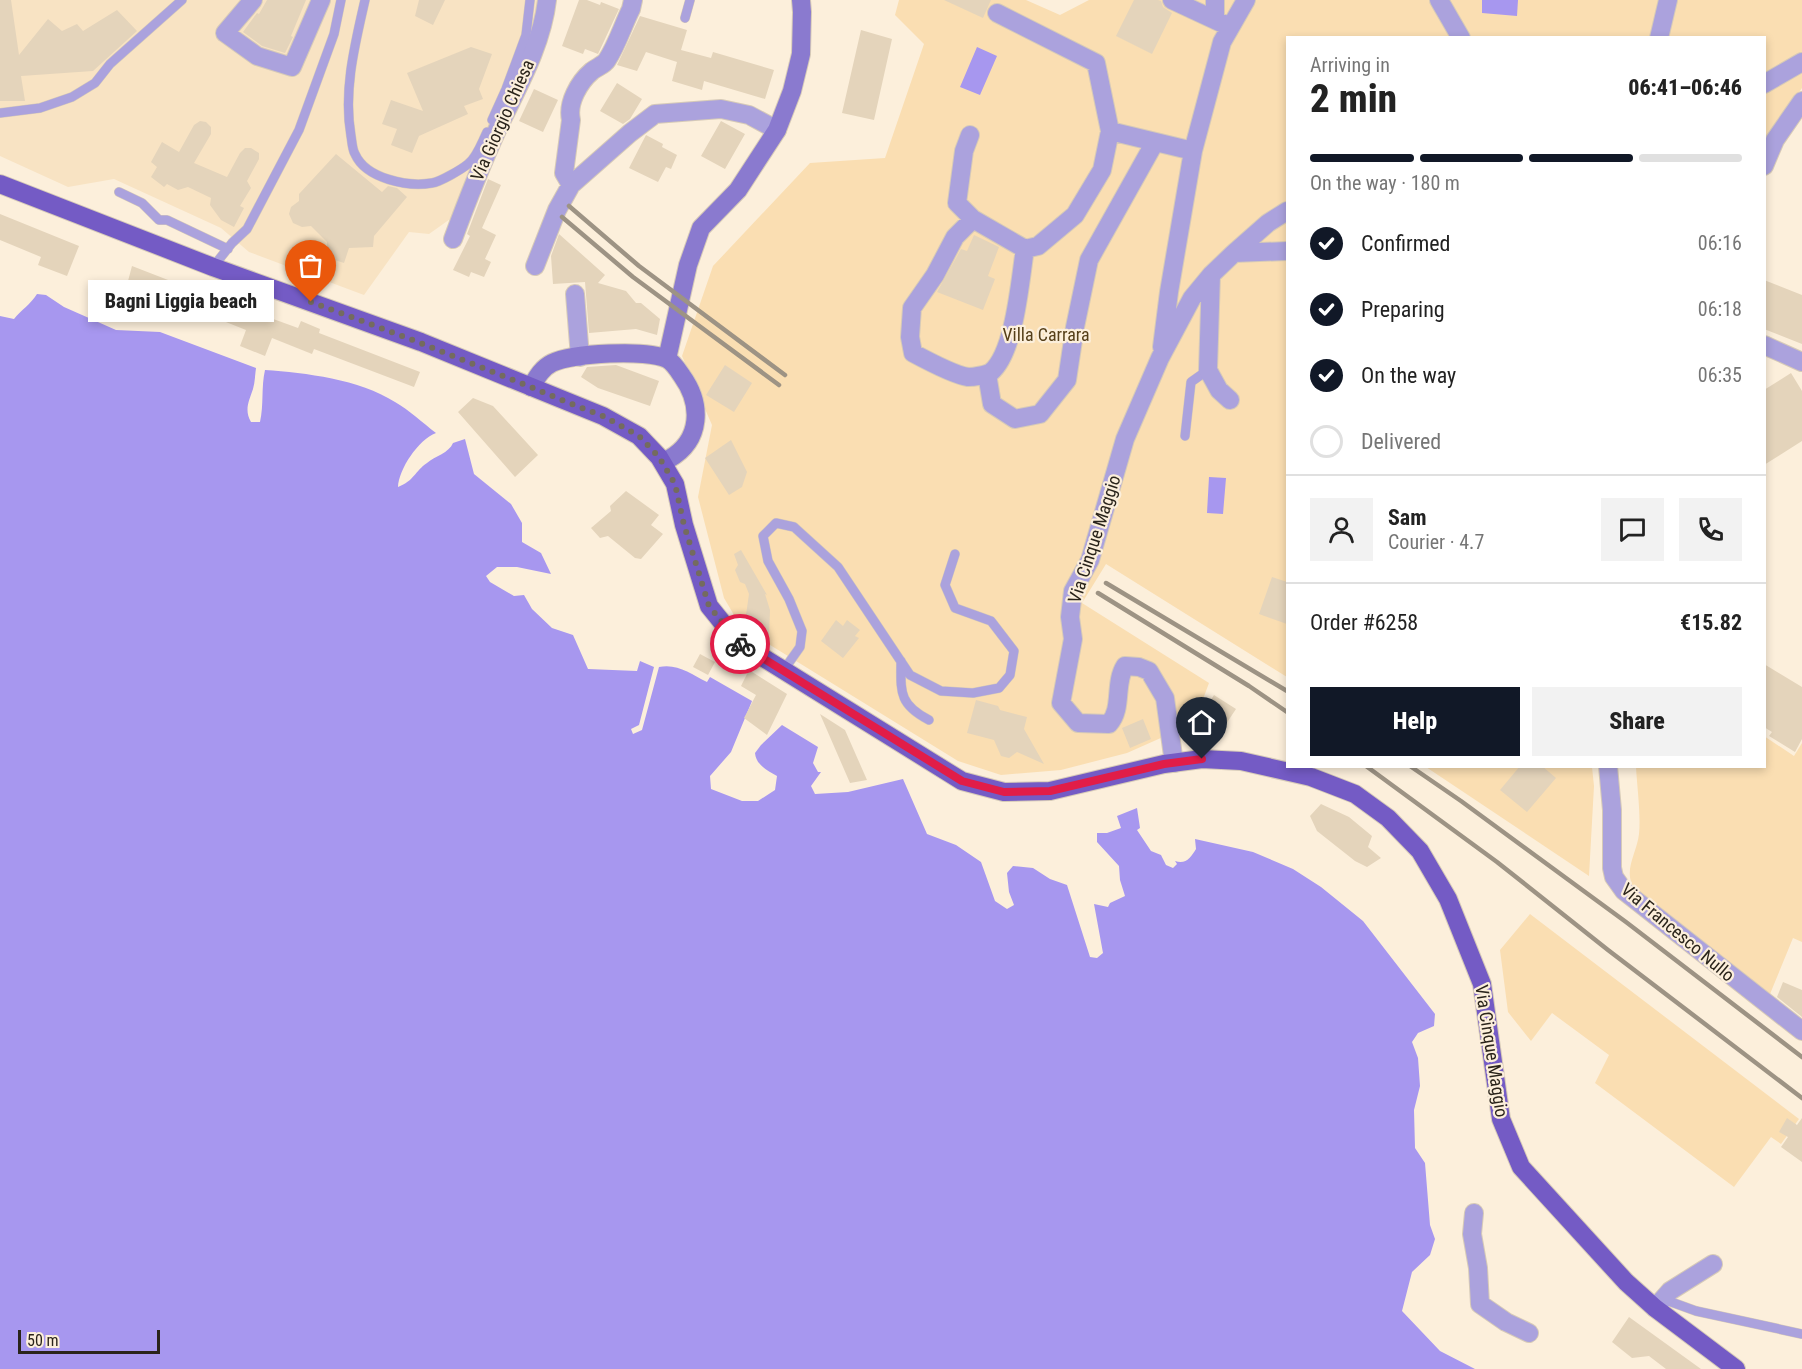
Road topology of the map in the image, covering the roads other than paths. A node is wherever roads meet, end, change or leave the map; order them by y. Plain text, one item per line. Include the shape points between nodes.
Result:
1 (182, 0) edge
2 (253, 0) edge
3 (321, 0) edge
4 (341, 0) edge
5 (365, 0) edge
6 (530, 0) edge
7 (547, 0) edge
8 (633, 0) edge
9 (690, 0) edge
10 (801, 0) edge
11 (1172, 0) edge
12 (1215, 0) edge
13 (1246, 0) edge
14 (1439, 0) edge
15 (1668, 0) edge
16 (997, 13) dead end
17 (685, 18) dead end
18 (1223, 24) junction
19 (1460, 36) edge
20 (1659, 36) edge
21 (1802, 62) edge
22 (1766, 83) edge
23 (1802, 101) edge
24 (0, 113) edge
25 (777, 130) junction
26 (1110, 131) junction
27 (970, 135) dead end
28 (1155, 142) junction
29 (1193, 152) junction
30 (1766, 161) edge
31 (0, 184) edge
32 (571, 184) junction
33 (119, 192) dead end
34 (1286, 212) edge
35 (973, 219) junction
36 (153, 231) junction
37 (453, 239) dead end
38 (228, 249) junction
39 (1025, 249) junction
40 (1286, 251) edge
41 (1234, 253) junction
42 (535, 266) dead end
43 (213, 267) junction
44 (1211, 275) junction
45 (575, 294) dead end
46 (1766, 346) edge
47 (580, 357) junction
48 (1160, 358) junction
49 (667, 359) junction
50 (1802, 362) edge
51 (1208, 370) junction
52 (987, 374) junction
53 (531, 387) junction
54 (1230, 400) dead end
55 (1185, 436) dead end
56 (664, 458) junction
57 (955, 554) dead end
58 (901, 661) junction
59 (783, 670) junction
60 (928, 720) dead end
61 (1174, 763) junction
62 (1608, 768) edge
63 (1802, 1031) edge
64 (1474, 1213) dead end
65 (1713, 1264) dead end
66 (1659, 1304) junction
67 (1529, 1333) dead end
68 (1802, 1334) edge
69 (1736, 1369) edge

1 - 24 lane via 110,63 95,83 72,97 40,108
2 - 3 street via 225,33 257,56 292,67
4 - 38 lane via 334,34 299,130 247,229
5 - 6 lane via 352,56 349,121 355,154 374,173 410,184 435,183 470,164 506,89 526,35
7 - 37 street, Via Giorgio Chiesa via 528,64 477,174
8 - 32 street via 606,62 582,82 571,104 564,173
9 - 17 lane
10 - 25 street via 801,54
11 - 18 street
12 - 18 street, Via Cinque Maggio
13 - 18 street, Via Cinque Maggio
14 - 19 street
15 - 20 street
16 - 26 street via 1096,63
18 - 29 street, Via Cinque Maggio via 1222,42
21 - 22 street
23 - 30 street via 1775,140
25 - 32 street via 749,115 721,109 655,114
25 - 49 street via 738,190 701,228 688,265
26 - 28 street
26 - 39 street via 1102,170 1076,215 1038,246
27 - 35 street via 957,203
28 - 29 street
28 - 52 street via 1089,260 1067,380 1040,414 1015,419 992,404
29 - 48 street, Via Cinque Maggio
31 - 36 main road, Via Cinque Maggio via 63,208
32 - 42 street
33 - 36 lane via 142,203
34 - 41 street, Via Cinque Maggio
35 - 39 street
35 - 52 street via 955,237 912,308 910,337 913,354 935,365 969,377
36 - 38 lane via 167,220
36 - 43 main road, Via Cinque Maggio
38 - 43 lane
39 - 52 street via 1013,326 1004,354
40 - 41 street
41 - 44 street, Via Cinque Maggio
43 - 53 main road, Via Cinque Maggio
44 - 48 street, Via Cinque Maggio via 1192,298
44 - 51 street
45 - 47 street
46 - 50 street
47 - 49 street via 639,353
47 - 53 street via 552,363 539,373
48 - 61 street, Via Cinque Maggio via 1125,439 1090,560 1073,591 1073,639 1061,703 1078,723 1109,724 1125,666 1149,671 1165,698
49 - 56 street via 691,388 696,417 692,439 680,453
51 - 54 street
51 - 55 lane via 1191,382
53 - 56 main road, Via Cinque Maggio via 603,416 639,436
56 - 59 main road, Via Cinque Maggio via 709,606 738,642
57 - 58 lane via 945,585 955,608 991,621 1014,651 1010,675 999,688 973,693 940,691 910,675
58 - 59 lane via 838,567 794,526 776,523 763,536 768,561 802,630 800,647
58 - 60 lane via 901,694 917,714
59 - 61 main road, Via Cinque Maggio via 962,781 1004,792 1050,791
61 - 66 main road, Via Cinque Maggio via 1202,759 1241,761 1311,777 1355,794 1388,818 1420,851 1448,899 1482,984 1501,1119 1521,1167 1626,1282
62 - 63 street, Via Francesco Nullo via 1612,867 1623,891
64 - 67 street via 1472,1234 1480,1304
65 - 66 street via 1670,1291
66 - 68 lane
66 - 69 main road, Via Cinque Maggio

